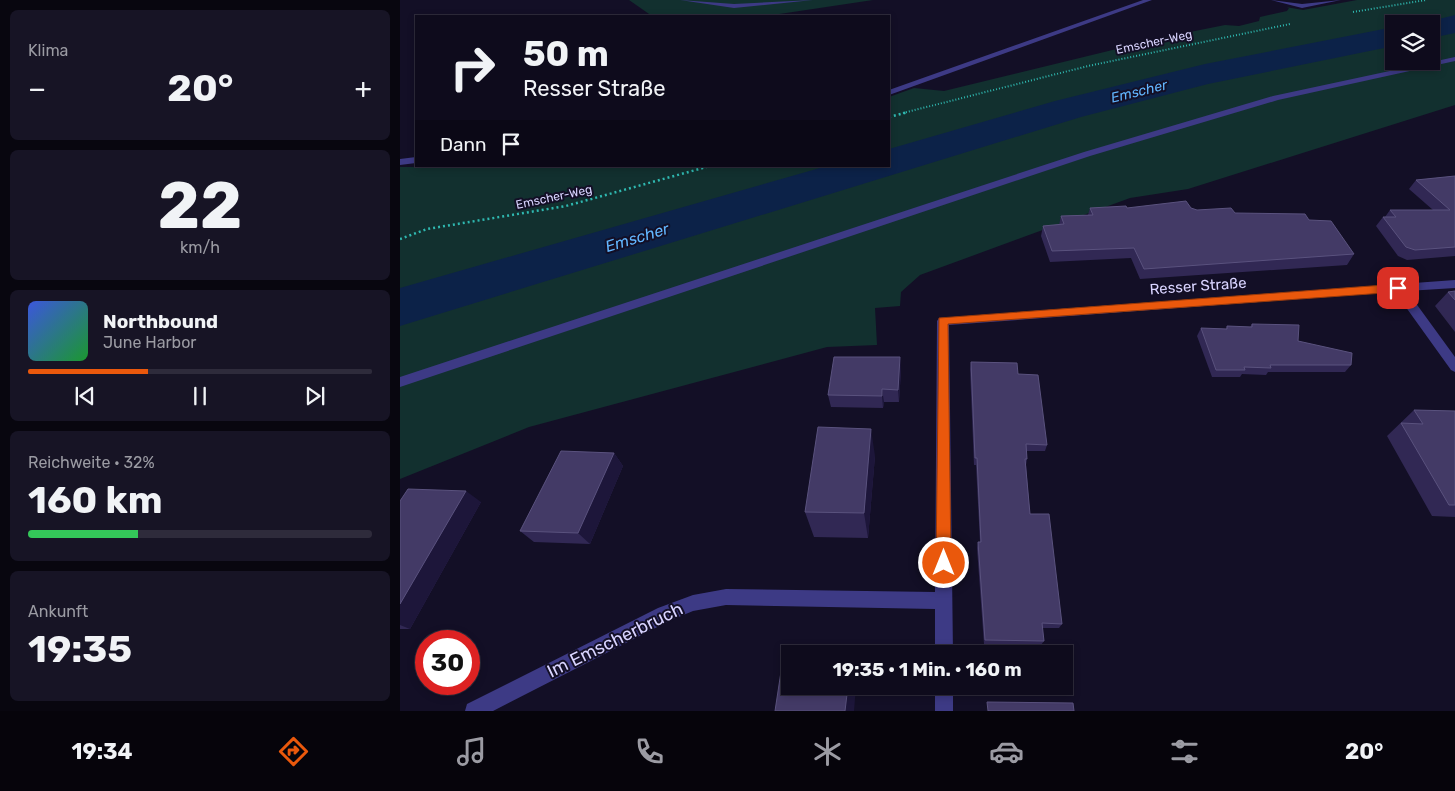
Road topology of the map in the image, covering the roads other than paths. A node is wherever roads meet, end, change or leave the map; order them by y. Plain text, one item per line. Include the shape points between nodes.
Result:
1 (683, 0) edge
2 (810, 0) edge
3 (1149, 0) edge
4 (1274, 0) edge
5 (1338, 0) edge
6 (1455, 59) edge
7 (890, 93) edge
8 (415, 160) edge
9 (400, 162) edge
10 (1455, 284) edge
11 (1398, 288) junction
12 (1455, 367) edge
13 (400, 382) edge
14 (944, 601) junction
15 (944, 645) edge
16 (944, 695) edge
17 (474, 711) edge
18 (944, 711) edge

1 - 2 street via 734,6
3 - 7 street
4 - 5 street via 1302,6
6 - 13 street via 1276,98 1096,151
8 - 9 street
10 - 11 street, Resser Straße
11 - 12 street
11 - 14 street, Resser Straße via 943,321
14 - 15 street
14 - 17 street, Im Emscherbruch via 726,596 693,603 664,614
16 - 18 street

